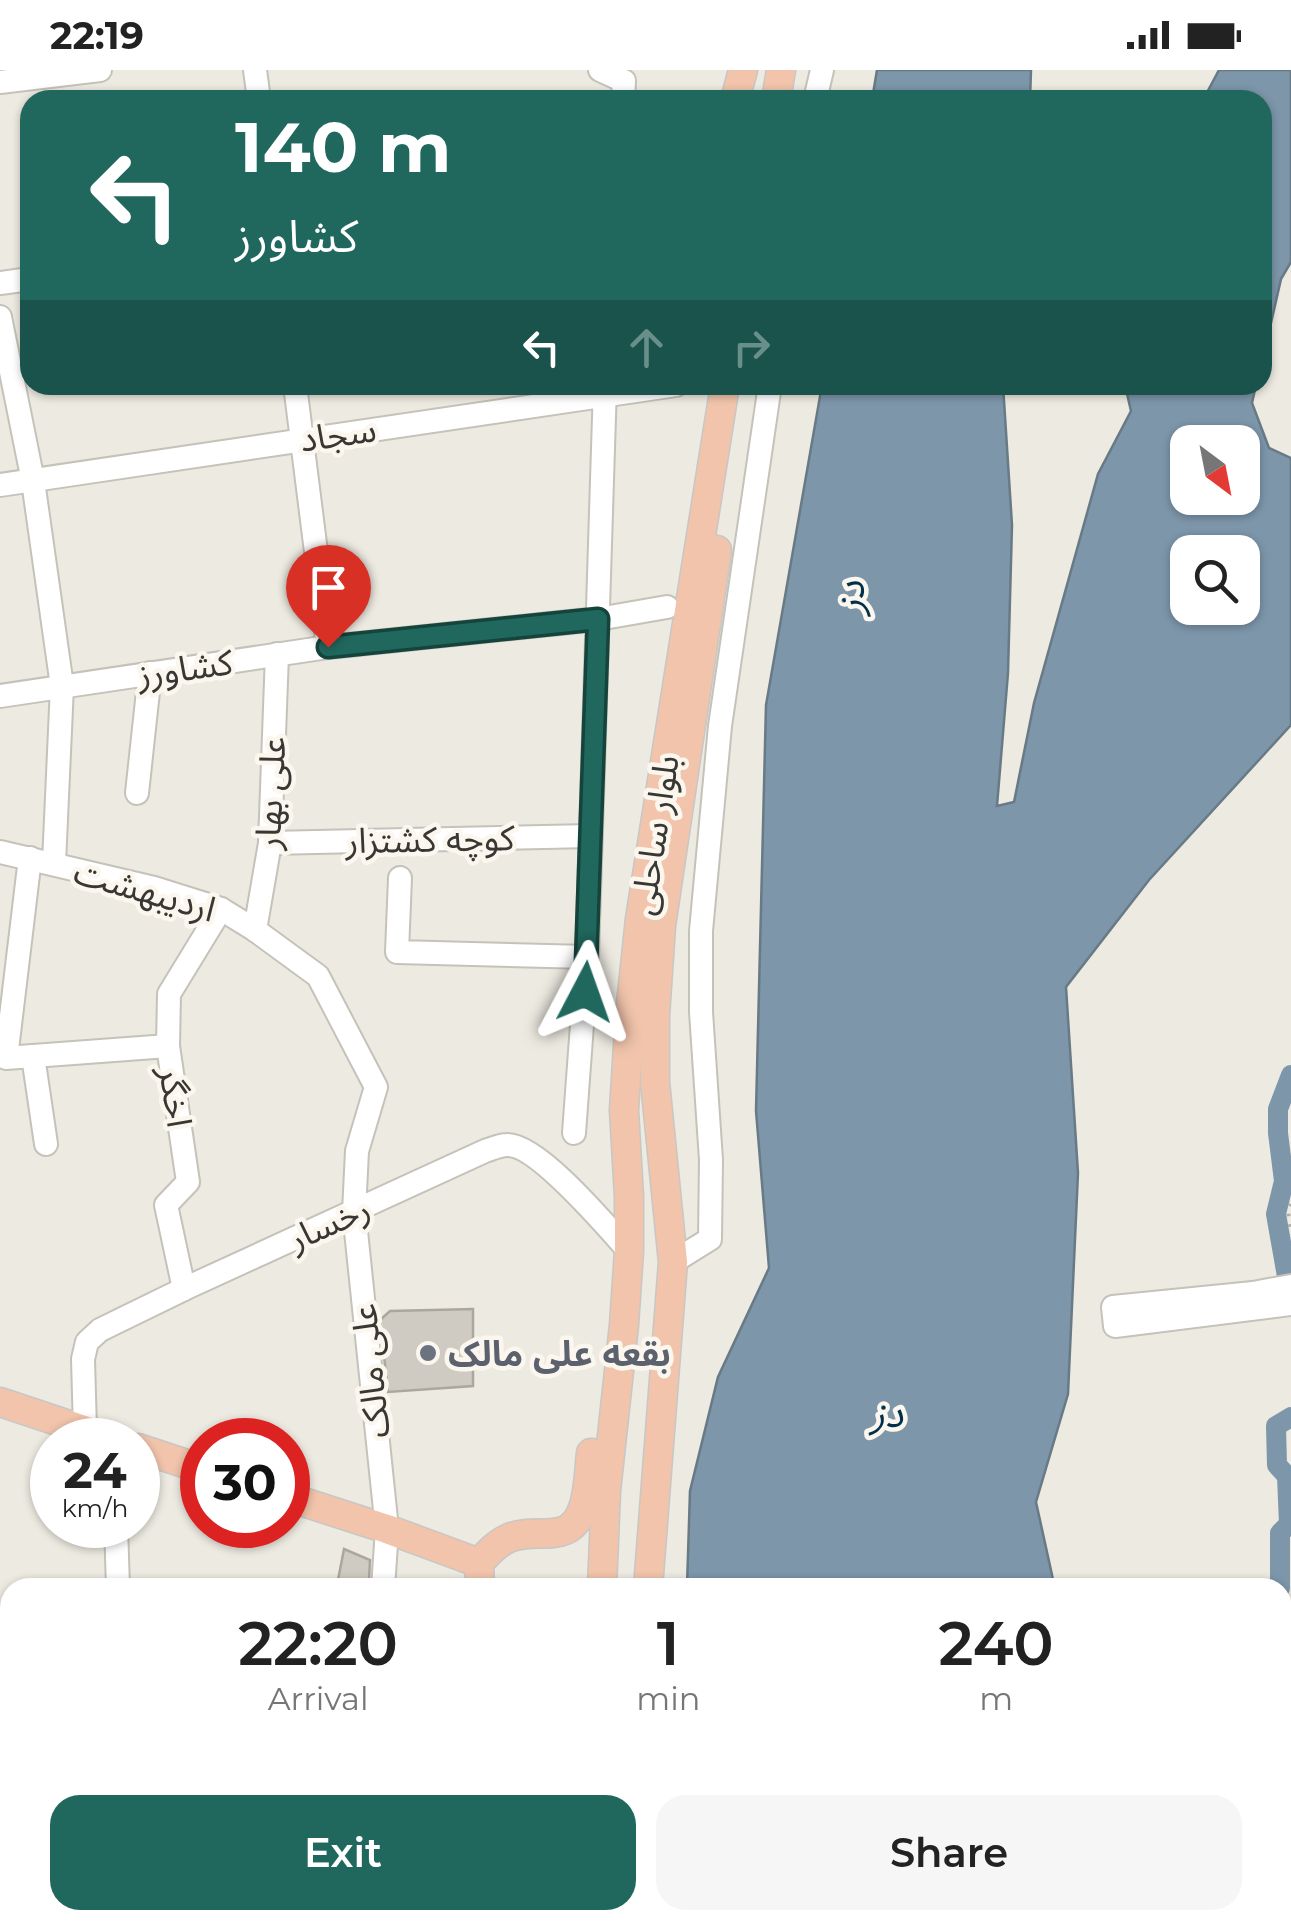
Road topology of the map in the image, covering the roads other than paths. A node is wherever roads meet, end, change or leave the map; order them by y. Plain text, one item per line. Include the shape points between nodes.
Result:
1 (100, 70) edge
2 (600, 70) edge
3 (0, 82) edge
4 (623, 90) edge
5 (0, 318) edge
6 (296, 395) edge
7 (575, 395) edge
8 (605, 395) edge
9 (723, 395) edge
10 (738, 395) edge
11 (769, 395) edge
12 (302, 440) junction
13 (32, 481) junction
14 (0, 486) edge
15 (667, 608) dead end
16 (598, 619) junction
17 (328, 647) junction
18 (277, 654) junction
19 (150, 673) junction
20 (62, 686) junction
21 (0, 696) edge
22 (137, 794) dead end
23 (591, 836) junction
24 (270, 843) junction
25 (0, 852) edge
26 (42, 860) junction
27 (400, 878) dead end
28 (221, 909) junction
29 (255, 930) junction
30 (588, 957) junction
31 (168, 1046) junction
32 (33, 1056) junction
33 (658, 1107) junction
34 (624, 1110) junction
35 (574, 1133) dead end
36 (46, 1144) dead end
37 (354, 1212) junction
38 (629, 1251) junction
39 (673, 1262) junction
40 (1291, 1286) edge
41 (184, 1289) junction
42 (1291, 1304) edge
43 (0, 1402) edge
44 (49, 1418) edge
45 (84, 1418) edge
46 (656, 1490) junction
47 (606, 1491) junction
48 (310, 1503) edge
49 (387, 1529) junction
50 (117, 1548) edge
51 (480, 1575) edge
52 (602, 1577) edge
53 (649, 1577) edge
54 (118, 1578) edge
55 (384, 1578) edge

1 - 3 street
2 - 4 street via 624,81
5 - 13 street
6 - 12 street
7 - 12 street, سجاد
8 - 16 street
9 - 34 main road, بلوار ساحلی via 640,919
10 - 33 main road, بلوار ساحلی via 661,926
11 - 39 street via 720,726 701,931 710,1240
12 - 13 street, سجاد
12 - 17 street
13 - 14 street, سجاد
13 - 20 street
15 - 16 street, کشاورز
16 - 17 street, کشاورز
16 - 23 street
17 - 18 street, کشاورز
18 - 19 street, کشاورز
18 - 24 street, علی بهار
19 - 20 street, کشاورز
19 - 22 street
20 - 21 street, کشاورز
20 - 26 street
23 - 24 street, کوچه کشتزار
23 - 30 street
24 - 29 street, علی بهار
25 - 26 street, اردیبهشت
26 - 28 street, اردیبهشت
26 - 32 street via 6,1058
27 - 30 street via 397,952
28 - 29 street, اردیبهشت
28 - 31 street, اخگر via 170,994
29 - 37 street, اردیبهشت via 318,976 376,1087 357,1151
30 - 35 street
31 - 32 street
31 - 41 street, اخگر via 188,1182 166,1205
32 - 36 street
33 - 34 main road via 640,1099
33 - 39 main road, بلوار ساحلی
34 - 38 main road, بلوار ساحلی
37 - 38 street, رخسار via 508,1144 554,1172
37 - 41 street, رخسار
37 - 49 street, علی مالک
38 - 47 main road, بلوار ساحلی
38 - 51 main road via 604,1334 582,1510 566,1532 512,1536 493,1547
39 - 46 main road, بلوار ساحلی
40 - 42 street via 1191,1308
41 - 45 street, رخسار via 87,1342
43 - 44 main road
46 - 47 main road via 645,1506 626,1510
46 - 53 main road, بلوار ساحلی
47 - 52 main road, بلوار ساحلی
48 - 49 main road
49 - 51 main road
49 - 55 street, علی مالک
50 - 54 street
52 - 53 main road via 611,1554 626,1548 641,1552

